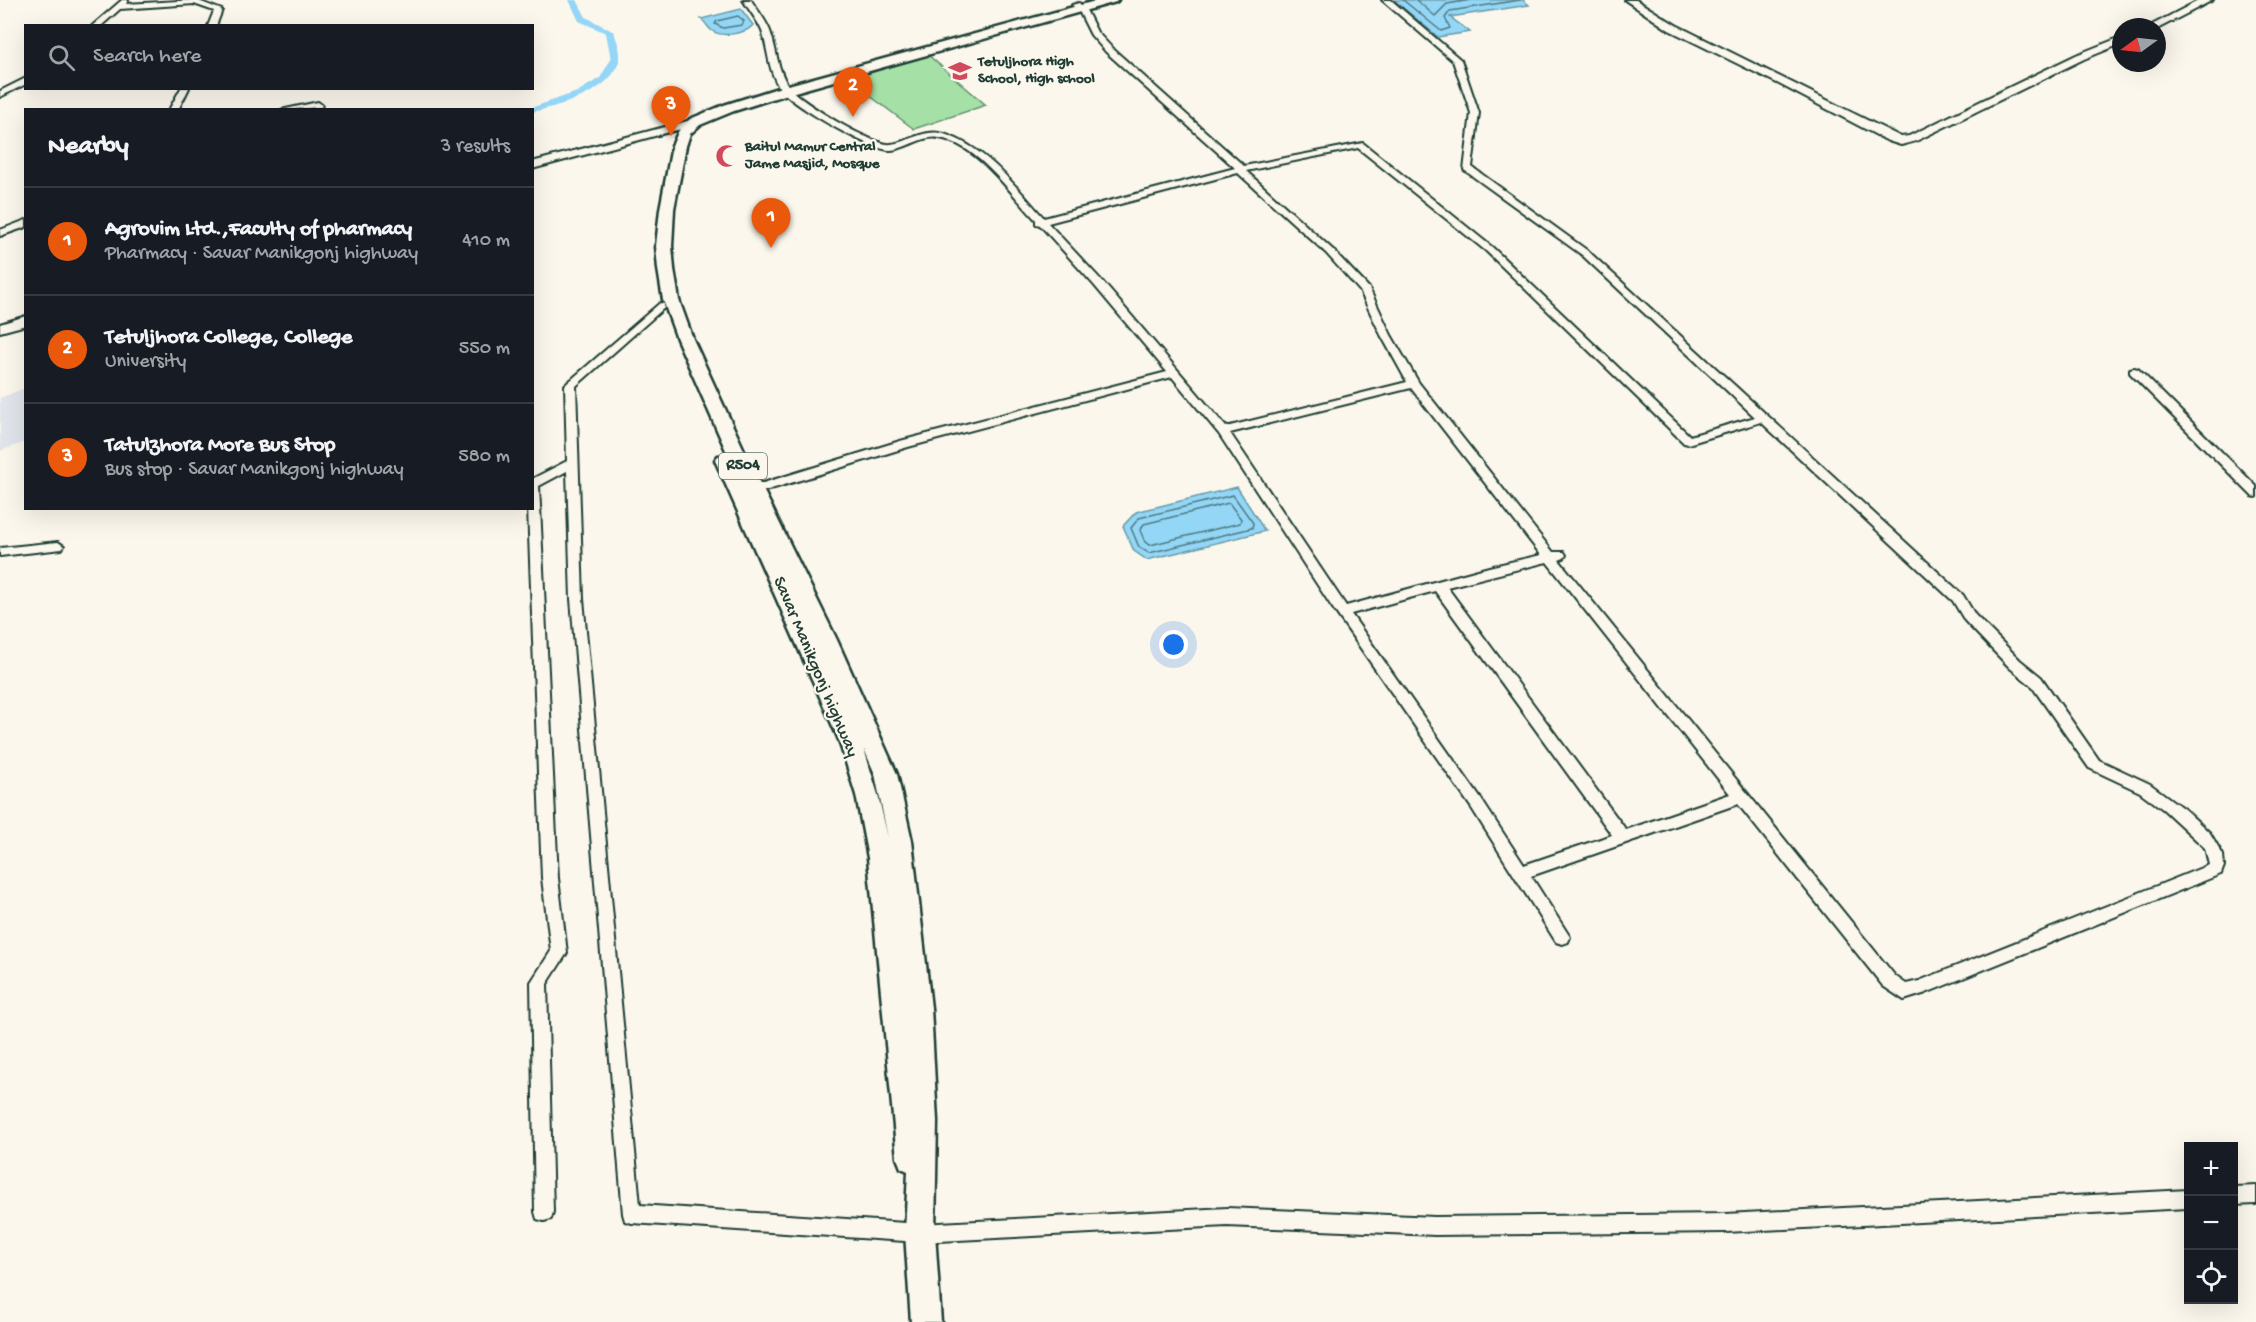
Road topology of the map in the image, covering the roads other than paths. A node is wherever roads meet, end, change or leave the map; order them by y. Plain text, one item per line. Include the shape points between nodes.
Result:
1 (126, 0) edge
2 (747, 0) edge
3 (1112, 0) edge
4 (1386, 0) edge
5 (1630, 0) edge
6 (2208, 0) edge
7 (1083, 4) edge
8 (117, 7) junction
9 (2166, 21) edge
10 (98, 24) edge
11 (213, 24) edge
12 (2112, 44) edge
13 (24, 81) edge
14 (784, 88) junction
15 (184, 90) edge
16 (0, 94) edge
17 (318, 105) dead end
18 (174, 108) edge
19 (298, 108) edge
20 (688, 123) junction
21 (534, 165) edge
22 (1241, 169) junction
23 (1039, 222) junction
24 (24, 225) edge
25 (0, 232) edge
26 (660, 306) junction
27 (24, 321) edge
28 (0, 328) edge
29 (2134, 371) dead end
30 (1175, 373) junction
31 (1414, 384) junction
32 (1763, 418) junction
33 (1223, 430) junction
34 (573, 463) junction
35 (534, 483) edge
36 (754, 490) junction
37 (2256, 493) edge
38 (533, 510) edge
39 (58, 546) dead end
40 (0, 552) edge
41 (1554, 557) junction
42 (1438, 585) junction
43 (1343, 612) junction
44 (1740, 797) junction
45 (1623, 838) junction
46 (1521, 873) junction
47 (1562, 937) dead end
48 (2256, 1195) edge
49 (2238, 1196) edge
50 (2184, 1199) edge
51 (544, 1212) dead end
52 (920, 1233) junction
53 (926, 1322) edge

1 - 8 street
2 - 14 street via 766,31 772,60
3 - 7 main road
4 - 32 street via 1456,60 1475,113 1467,168 1585,253
5 - 12 street via 1680,33 1901,141
6 - 9 street
7 - 14 main road
7 - 22 street via 1094,33 1109,50
8 - 10 street
8 - 11 street via 195,2 218,10
13 - 16 street
14 - 20 main road
14 - 23 street via 835,124 881,146 892,147 915,138 939,135 956,141 984,158
15 - 18 street
17 - 19 street
20 - 21 street
20 - 26 main road, Savar Manikgonj highway / R504 via 673,135 668,149 657,213 653,264
20 - 36 main road, R504 via 674,168 667,218 666,269 671,300
22 - 23 street
22 - 31 street via 1329,250 1365,290
22 - 32 street via 1360,146 1490,249 1688,440
23 - 30 street via 1098,283
24 - 25 street
26 - 34 street via 570,385
26 - 52 main road, Savar Manikgonj highway / R504 via 686,375 850,740 867,795 880,858
27 - 28 street
29 - 37 street
30 - 33 street
30 - 36 street via 904,444
31 - 33 street
31 - 41 street
32 - 44 street via 1958,598 1970,618 2036,681 2094,764 2145,788 2164,803 2208,840 2217,864 2216,869 2106,914 1904,992 1889,981
33 - 43 street
34 - 35 street
34 - 52 street via 577,599 632,1214
36 - 52 main road, R504 via 886,774 900,841 918,1008 923,1121
38 - 51 street via 550,878 559,953 539,982
39 - 40 street
41 - 42 street
41 - 44 street
42 - 43 street
42 - 45 street
43 - 46 street
44 - 45 street
45 - 46 street
46 - 47 street
48 - 49 street
50 - 52 street via 1726,1223 1435,1226 1227,1217
52 - 53 main road, R504

